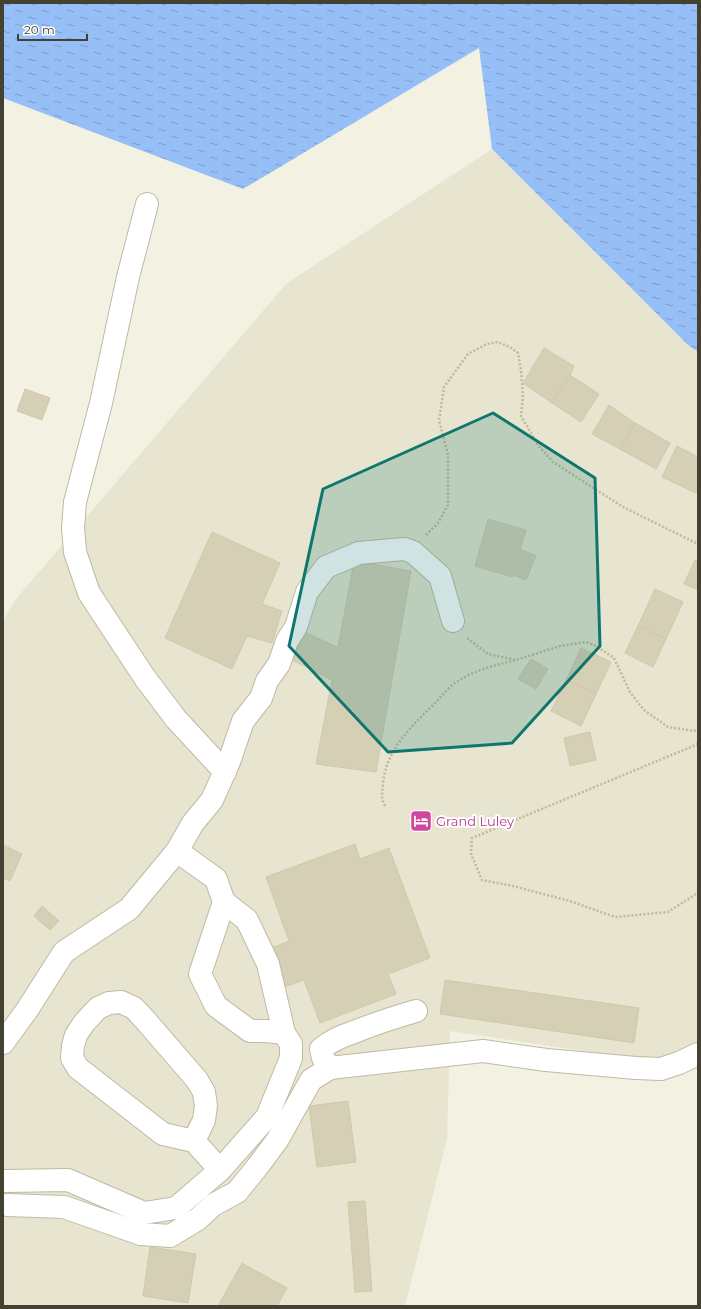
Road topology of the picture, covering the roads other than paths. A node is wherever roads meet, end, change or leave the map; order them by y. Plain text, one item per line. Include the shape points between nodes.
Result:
1 (147, 204) dead end
2 (453, 621) road end
3 (225, 772) junction
4 (177, 851) junction
5 (224, 902) junction
6 (416, 1011) dead end
7 (284, 1033) junction
8 (3, 1043) edge
9 (698, 1054) edge
10 (330, 1068) junction
11 (194, 1141) junction
12 (220, 1170) junction
13 (4, 1180) edge
14 (5, 1207) edge

1 - 3 lane via 128,277 101,403 75,502 75,552 89,593 141,672 176,719
2 - 3 lane via 440,576 413,552 404,549 359,553 326,567 307,592 296,627 287,641 279,664 267,681 261,698 243,721
3 - 4 lane via 212,800 193,823
4 - 5 lane via 216,879
4 - 8 lane via 129,909 64,952
5 - 7 lane via 247,920 268,964
5 - 7 lane via 200,974 216,1006 250,1031
6 - 10 lane via 368,1026 326,1044 321,1049 323,1058
7 - 12 lane via 291,1044 291,1058 267,1117
9 - 10 lane via 661,1069 546,1060 483,1051
10 - 14 lane via 311,1080 278,1139 237,1192 213,1205 198,1219 170,1236 141,1234 64,1207
11 - 11 lane via 204,1120 206,1106 204,1092 197,1080 134,1008 121,1002 109,1003 98,1008 76,1035 72,1058 78,1068 163,1134
11 - 12 lane
12 - 13 lane via 176,1208 144,1213 68,1180
13 - 14 lane via 8,1193

